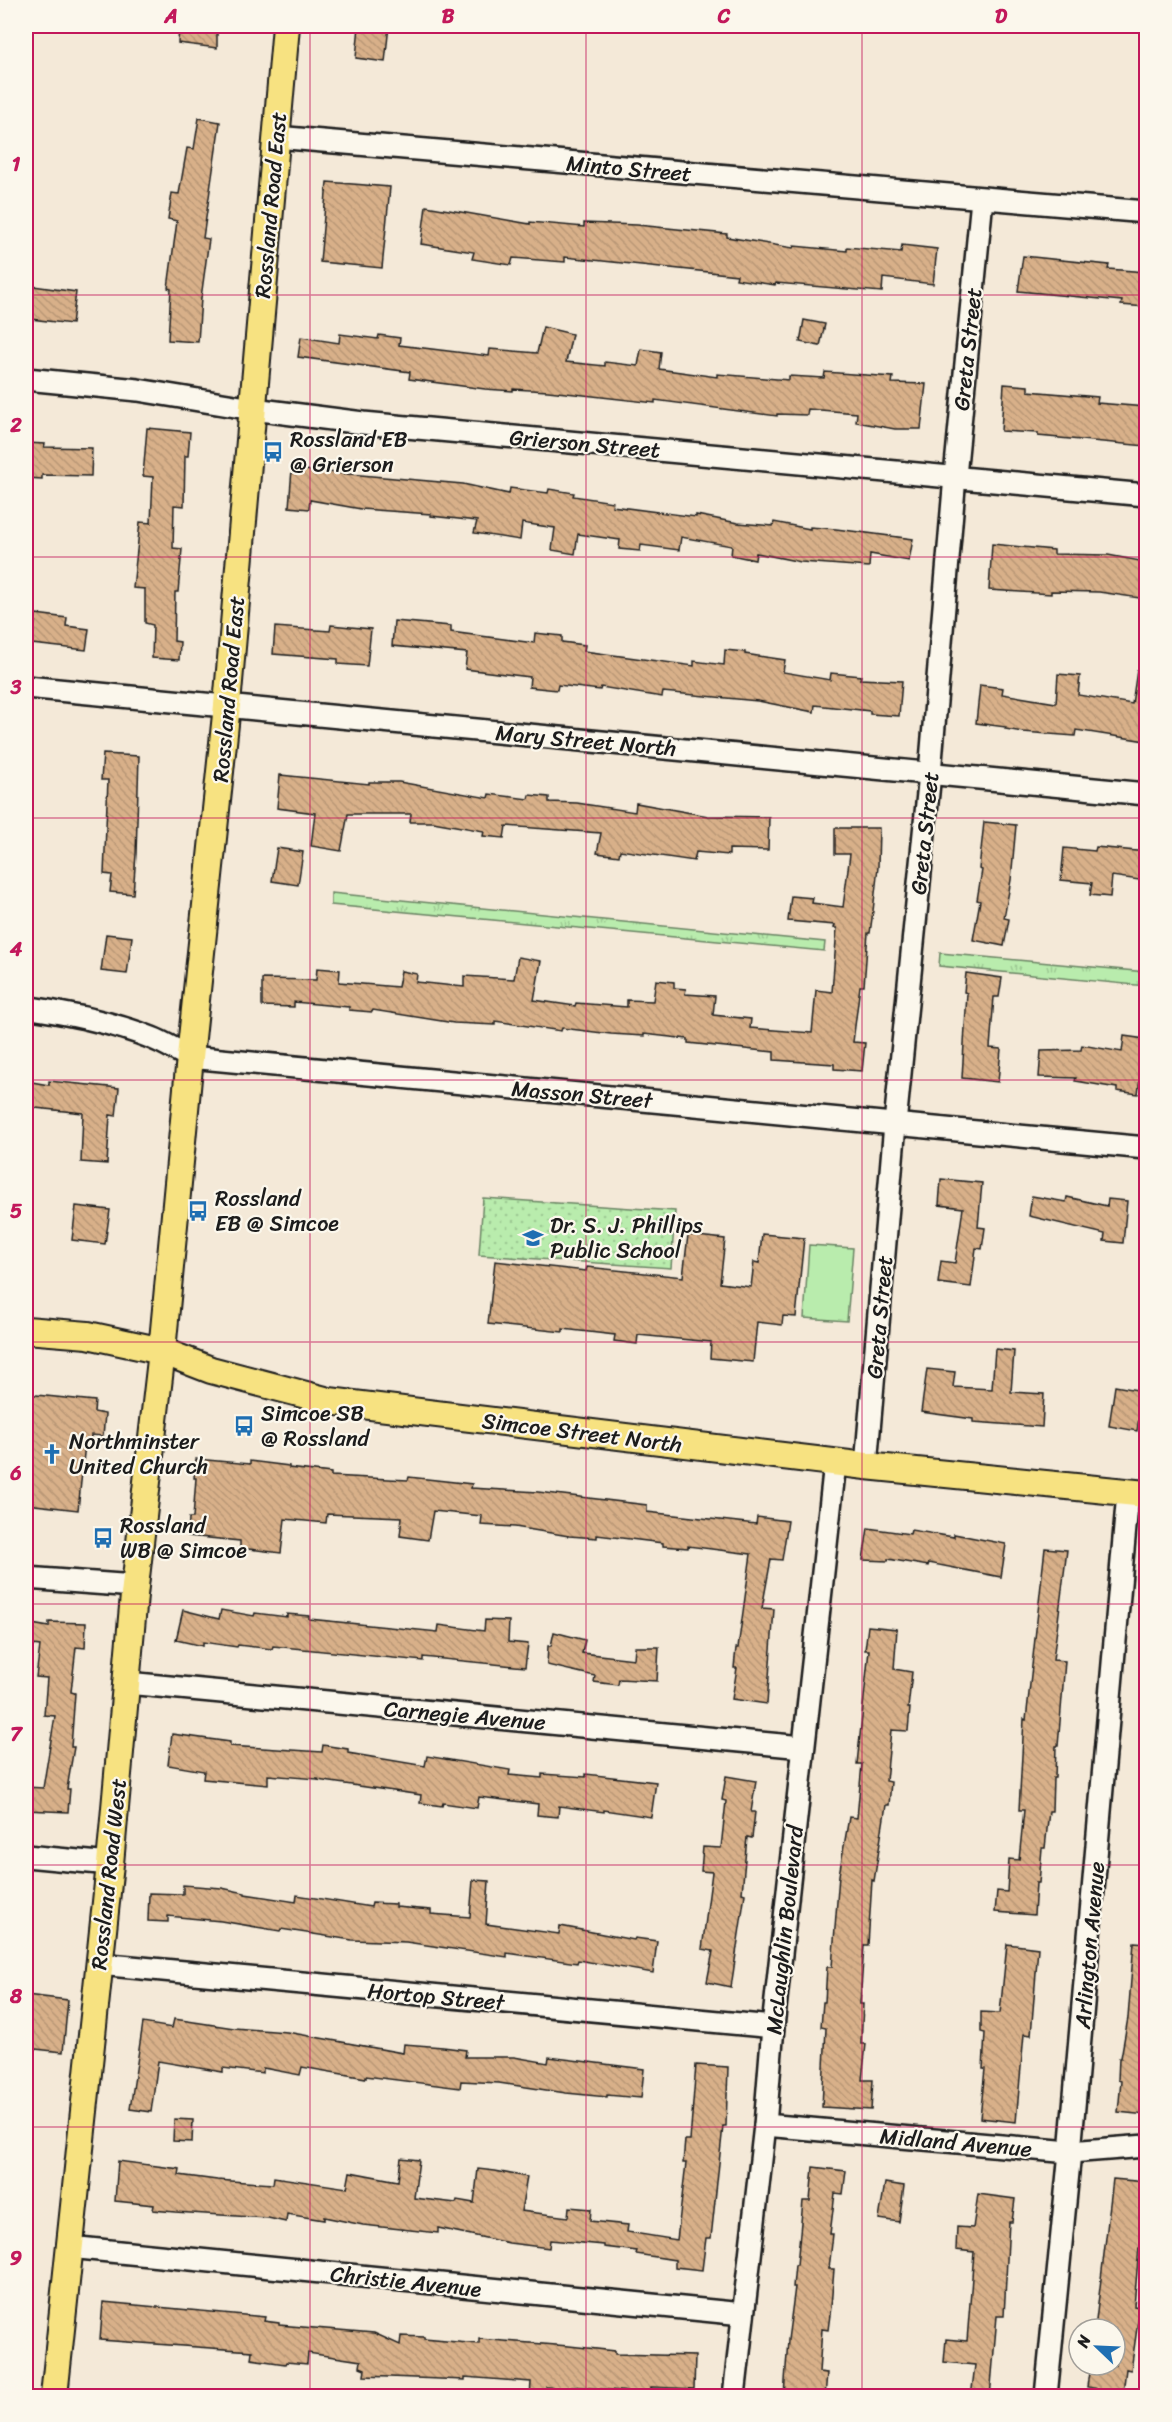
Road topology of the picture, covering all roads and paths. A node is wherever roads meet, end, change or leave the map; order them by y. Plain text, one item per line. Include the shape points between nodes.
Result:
1 (286, 26) edge
2 (276, 137) junction
3 (982, 199) junction
4 (1146, 212) edge
5 (26, 379) edge
6 (253, 409) junction
7 (955, 476) junction
8 (1146, 495) edge
9 (26, 687) edge
10 (227, 705) junction
11 (930, 772) junction
12 (1146, 794) edge
13 (26, 1007) edge
14 (190, 1057) junction
15 (895, 1124) junction
16 (1146, 1148) edge
17 (26, 1330) edge
18 (162, 1351) junction
19 (835, 1463) junction
20 (866, 1466) junction
21 (1137, 1494) edge
22 (26, 1578) edge
23 (135, 1586) junction
24 (127, 1683) junction
25 (803, 1747) junction
26 (26, 1856) edge
27 (110, 1864) junction
28 (99, 1964) junction
29 (773, 2027) junction
30 (765, 2125) junction
31 (1146, 2146) edge
32 (1070, 2152) junction
33 (69, 2247) junction
34 (743, 2314) junction
35 (54, 2397) edge
36 (734, 2397) edge
37 (1046, 2397) edge

1 - 2 main road, Rossland Road East
2 - 3 street, Minto Street
2 - 6 main road, Rossland Road East
3 - 4 street, Minto Street
3 - 7 street, Greta Street
5 - 6 street, Grierson Street via 138,390
6 - 7 street, Grierson Street via 363,423
6 - 10 main road, Rossland Road East
7 - 8 street, Grierson Street
7 - 11 street, Greta Street
9 - 10 street, Mary Street North
10 - 11 street, Mary Street North
10 - 14 main road, Rossland Road East
11 - 12 street, Mary Street North
11 - 15 street, Greta Street
13 - 14 street, Masson Street via 127,1029
14 - 15 street, Masson Street
14 - 18 main road, Rossland Road East
15 - 16 street, Masson Street
15 - 20 street, Greta Street
17 - 18 main road, Simcoe Street North via 88,1335
18 - 19 main road, Simcoe Street North via 211,1370 330,1401
18 - 23 main road, Rossland Road West
19 - 20 main road, Simcoe Street North
19 - 25 street, McLaughlin Boulevard
20 - 21 main road, Simcoe Street North
21 - 32 street, Arlington Avenue
22 - 23 street
23 - 24 main road, Rossland Road West
24 - 25 street, Carnegie Avenue
24 - 27 main road, Rossland Road West
25 - 29 street, McLaughlin Boulevard
26 - 27 street
27 - 28 main road, Rossland Road West
28 - 29 street, Hortop Street
28 - 33 main road, Rossland Road West
29 - 30 street, McLaughlin Boulevard
30 - 32 street, Midland Avenue
30 - 34 street, McLaughlin Boulevard
31 - 32 street, Midland Avenue
32 - 37 street, Arlington Avenue
33 - 34 street, Christie Avenue
33 - 35 main road, Rossland Road West
34 - 36 street, McLaughlin Boulevard

